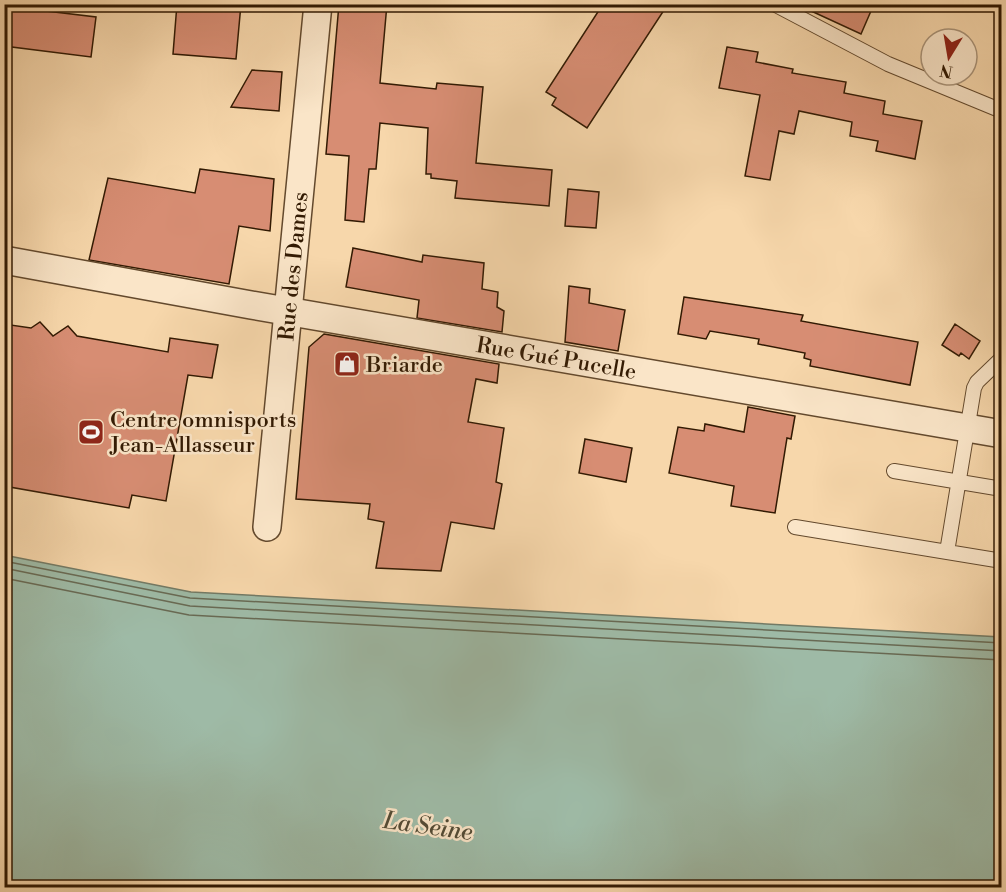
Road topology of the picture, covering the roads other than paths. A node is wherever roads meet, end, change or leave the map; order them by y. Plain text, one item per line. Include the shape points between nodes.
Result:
1 (318, 4) edge
2 (774, 4) edge
3 (1002, 111) edge
4 (4, 260) edge
5 (287, 310) junction
6 (1002, 358) edge
7 (967, 428) junction
8 (1002, 434) edge
9 (894, 471) dead end
10 (958, 482) junction
11 (1002, 489) edge
12 (795, 526) dead end
13 (267, 527) dead end
14 (947, 552) junction
15 (1002, 561) edge

1 - 5 street, Rue des Dames
2 - 3 lane via 888,64
4 - 5 street, Rue Gué Pucelle
5 - 7 street, Rue Gué Pucelle
5 - 13 street, Rue des Dames
6 - 7 lane via 977,381
7 - 8 street, Rue Gué Pucelle
7 - 10 lane
9 - 10 lane
10 - 11 lane
10 - 14 lane
12 - 14 lane
14 - 15 lane

